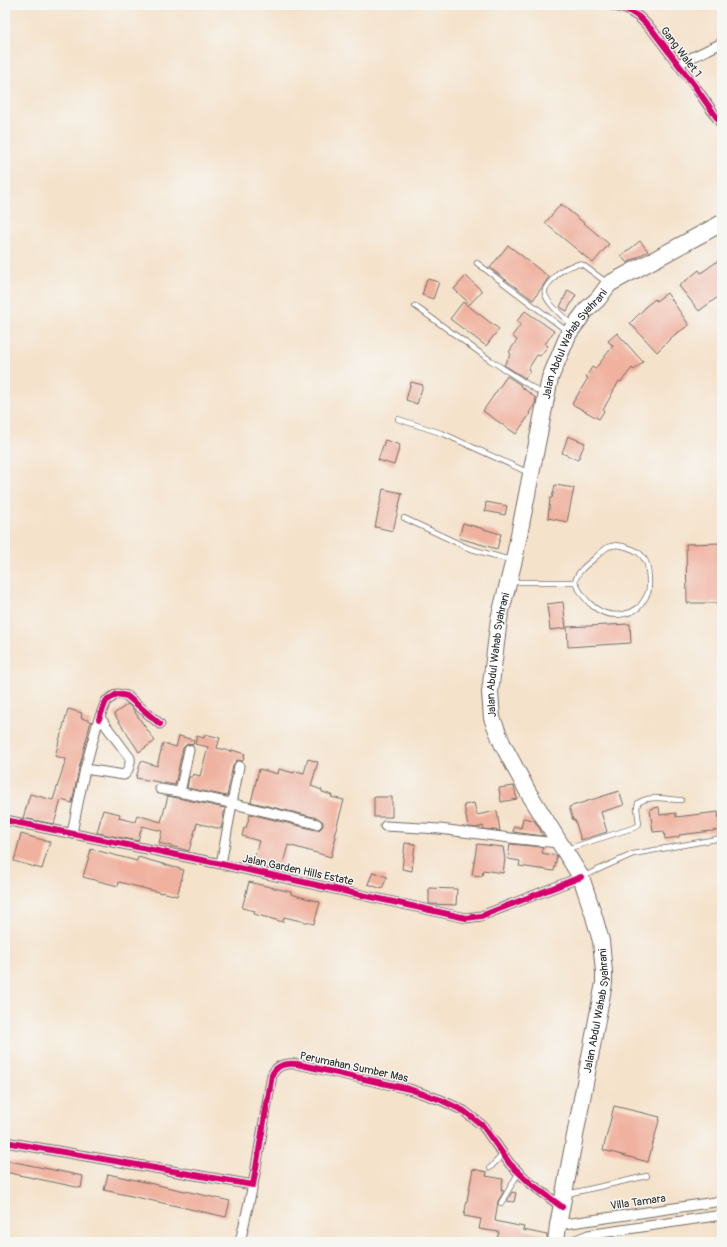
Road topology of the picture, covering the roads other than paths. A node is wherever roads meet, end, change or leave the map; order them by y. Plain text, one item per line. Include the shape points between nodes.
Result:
1 (612, 5) edge
2 (722, 43) edge
3 (678, 64) junction
4 (722, 125) edge
5 (722, 224) edge
6 (477, 263) dead end
7 (609, 284) junction
8 (415, 306) dead end
9 (572, 330) junction
10 (546, 397) junction
11 (398, 418) dead end
12 (531, 474) junction
13 (404, 518) dead end
14 (514, 560) junction
15 (509, 582) junction
16 (575, 582) junction
17 (99, 719) junction
18 (160, 724) dead end
19 (188, 750) dead end
20 (239, 766) dead end
21 (85, 769) junction
22 (160, 789) dead end
23 (180, 792) junction
24 (681, 800) dead end
25 (231, 804) junction
26 (5, 820) edge
27 (317, 824) dead end
28 (385, 826) dead end
29 (72, 833) junction
30 (722, 838) edge
31 (562, 847) junction
32 (220, 864) junction
33 (580, 877) junction
34 (5, 1142) edge
35 (503, 1154) junction
36 (490, 1168) dead end
37 (519, 1172) junction
38 (647, 1176) dead end
39 (253, 1185) junction
40 (563, 1201) junction
41 (722, 1201) edge
42 (501, 1203) dead end
43 (687, 1207) junction
44 (722, 1215) edge
45 (619, 1217) junction
46 (688, 1220) junction
47 (558, 1225) junction
48 (621, 1231) junction
49 (240, 1242) edge
50 (556, 1242) edge
51 (571, 1242) edge

1 - 3 street, Gang Walet 1 via 639,17
2 - 3 street
3 - 4 street, Gang Walet 1
5 - 7 highway, Jalan Abdul Wahab Syahrani
6 - 9 lane
7 - 9 highway, Jalan Abdul Wahab Syahrani
7 - 9 lane via 579,264 556,274 545,294
8 - 10 lane
9 - 10 highway, Jalan Abdul Wahab Syahrani via 550,378
10 - 12 highway, Jalan Abdul Wahab Syahrani
11 - 12 lane via 444,434
12 - 14 highway, Jalan Abdul Wahab Syahrani
13 - 14 lane via 468,548
14 - 15 highway, Jalan Abdul Wahab Syahrani
15 - 16 lane
15 - 31 highway, Jalan Abdul Wahab Syahrani via 499,619 490,683 492,718 502,744 524,785
16 - 16 lane via 580,594 602,613 630,613 638,608 648,592 647,562 636,550 617,545 608,548 591,561 576,576
17 - 18 street via 106,701 117,694 127,696
17 - 21 street
17 - 21 street via 130,758 127,774
19 - 23 street
20 - 25 street
21 - 29 street
22 - 23 street
23 - 25 street
24 - 31 lane via 643,799 638,802 639,824 636,827
25 - 27 street
25 - 32 street
26 - 29 street, Jalan Garden Hills Estate
28 - 31 street via 440,829
29 - 32 street, Jalan Garden Hills Estate
30 - 33 lane via 633,854
31 - 33 highway, Jalan Abdul Wahab Syahrani
32 - 33 street, Jalan Garden Hills Estate via 466,918 481,916
33 - 40 highway, Jalan Abdul Wahab Syahrani via 598,930 604,978
34 - 39 street
35 - 36 lane
35 - 37 street, Perumahan Sumber Mas
35 - 39 street, Perumahan Sumber Mas via 483,1126 471,1115 441,1100 408,1089 290,1063 278,1067 272,1075
37 - 40 street, Perumahan Sumber Mas via 533,1186
37 - 42 lane
38 - 40 lane
39 - 49 street, Perumahan Sumber Mas
40 - 47 highway, Jalan Abdul Wahab Syahrani
41 - 43 street, Villa Tamara
43 - 45 street, Villa Tamara
43 - 46 street
44 - 46 street
45 - 47 street, Villa Tamara
45 - 48 street
46 - 48 street
47 - 50 highway, Jalan Abdul Wahab Syahrani
48 - 51 street via 588,1235

